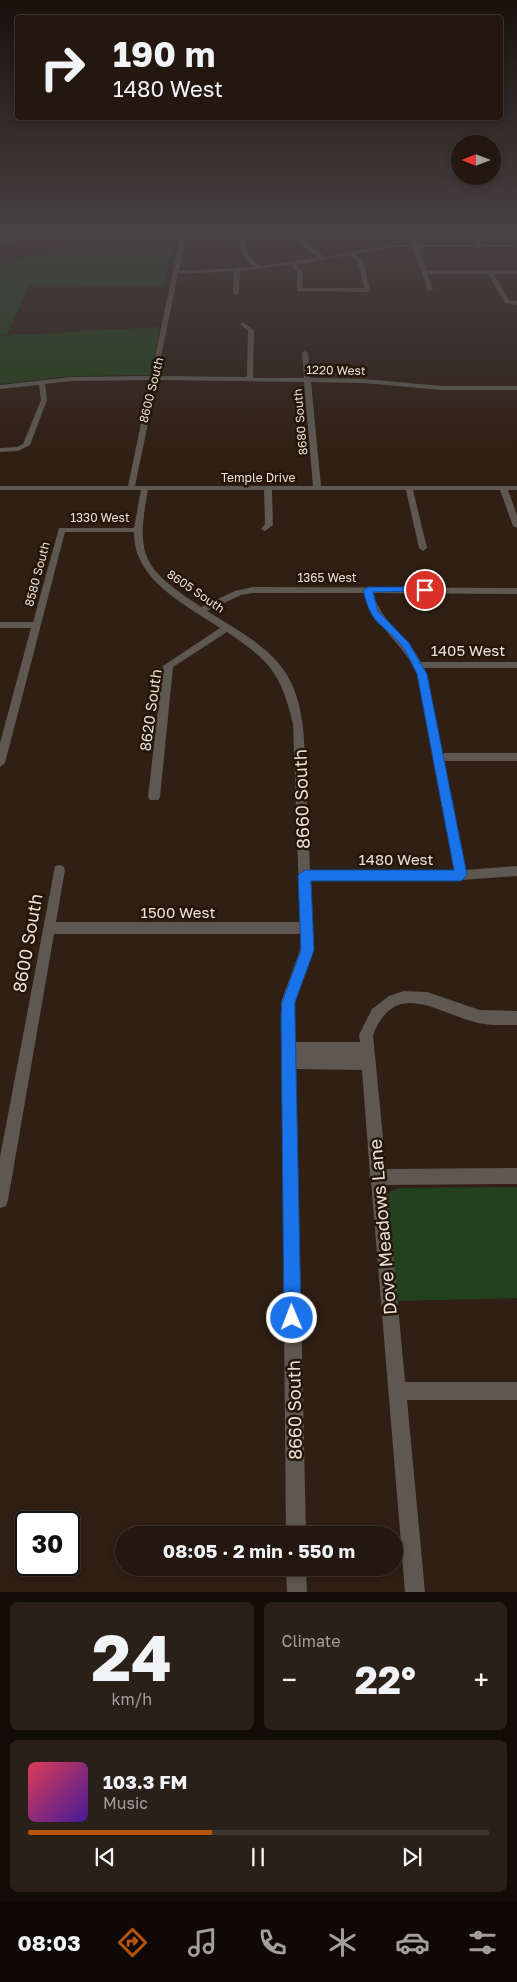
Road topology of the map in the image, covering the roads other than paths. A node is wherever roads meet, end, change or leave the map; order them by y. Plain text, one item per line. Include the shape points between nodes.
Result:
1 (169, 306) edge
2 (244, 324) dead end
3 (305, 353) dead end
4 (155, 378) junction
5 (250, 379) junction
6 (307, 380) junction
7 (42, 382) junction
8 (0, 387) edge
9 (517, 388) edge
10 (0, 450) edge
11 (0, 488) edge
12 (131, 488) junction
13 (145, 488) junction
14 (268, 488) junction
15 (317, 488) junction
16 (409, 488) junction
17 (503, 488) junction
18 (517, 488) edge
19 (517, 526) edge
20 (265, 529) dead end
21 (62, 530) joint
22 (139, 530) junction
23 (423, 548) dead end
24 (368, 590) junction
25 (517, 591) edge
26 (202, 610) junction
27 (0, 625) edge
28 (36, 625) junction
29 (228, 627) junction
30 (419, 665) junction
31 (517, 665) edge
32 (438, 757) junction
33 (517, 757) edge
34 (0, 763) edge
35 (154, 797) dead end
36 (59, 870) dead end
37 (517, 871) edge
38 (305, 875) junction
39 (461, 875) junction
40 (50, 928) junction
41 (307, 928) junction
42 (517, 1018) edge
43 (288, 1056) junction
44 (367, 1056) junction
45 (517, 1176) edge
46 (377, 1177) junction
47 (0, 1200) edge
48 (517, 1391) edge
49 (397, 1392) junction
50 (296, 1526) edge
51 (296, 1576) edge
52 (297, 1592) edge
53 (415, 1592) edge

1 - 4 street, 8600 South
2 - 5 street via 251,330
3 - 6 street, 8680 South
4 - 5 street, 1220 West
4 - 7 street, 1220 West via 81,378
4 - 12 street, 8600 South
5 - 6 street, 1220 West
6 - 9 street, 1220 West via 442,388
6 - 15 street, 8680 South
7 - 8 street, 1220 West
7 - 10 street via 44,400 27,443 20,448
11 - 12 street, Temple Drive
12 - 13 street, Temple Drive
13 - 14 street, Temple Drive
13 - 22 street, 8605 South
14 - 15 street, Temple Drive
14 - 20 street via 269,525
15 - 16 street, Temple Drive
16 - 17 street, Temple Drive
16 - 23 street
17 - 18 street, Temple Drive
17 - 19 street
21 - 22 street, 1330 West
21 - 28 street, 8580 South
22 - 26 street, 8605 South via 138,543 145,566 164,586
24 - 25 street, 1365 West
24 - 26 street, 1365 West via 253,590 238,593
24 - 30 street via 373,612 406,645
26 - 29 street, 8605 South
27 - 28 street
28 - 34 street, 8580 South
29 - 35 street, 8620 South via 168,666
29 - 38 street, 8660 South via 263,654 290,692 298,724
30 - 31 street, 1405 West
30 - 32 street
32 - 33 street
32 - 39 street
36 - 40 street, 8600 South
37 - 39 street, 1480 West
38 - 39 street, 1480 West
38 - 41 street, 8660 South
40 - 41 street, 1500 West
40 - 47 street, 8600 South
41 - 43 street, 8660 South via 307,950 288,1002
42 - 44 street, Dove Meadows Lane via 475,1016 439,1002 407,996 391,1001 370,1021 366,1034
43 - 44 street
43 - 50 street, 8660 South
44 - 46 street, Dove Meadows Lane
45 - 46 street
46 - 49 street, Dove Meadows Lane
48 - 49 street
49 - 53 street, Dove Meadows Lane
51 - 52 street

